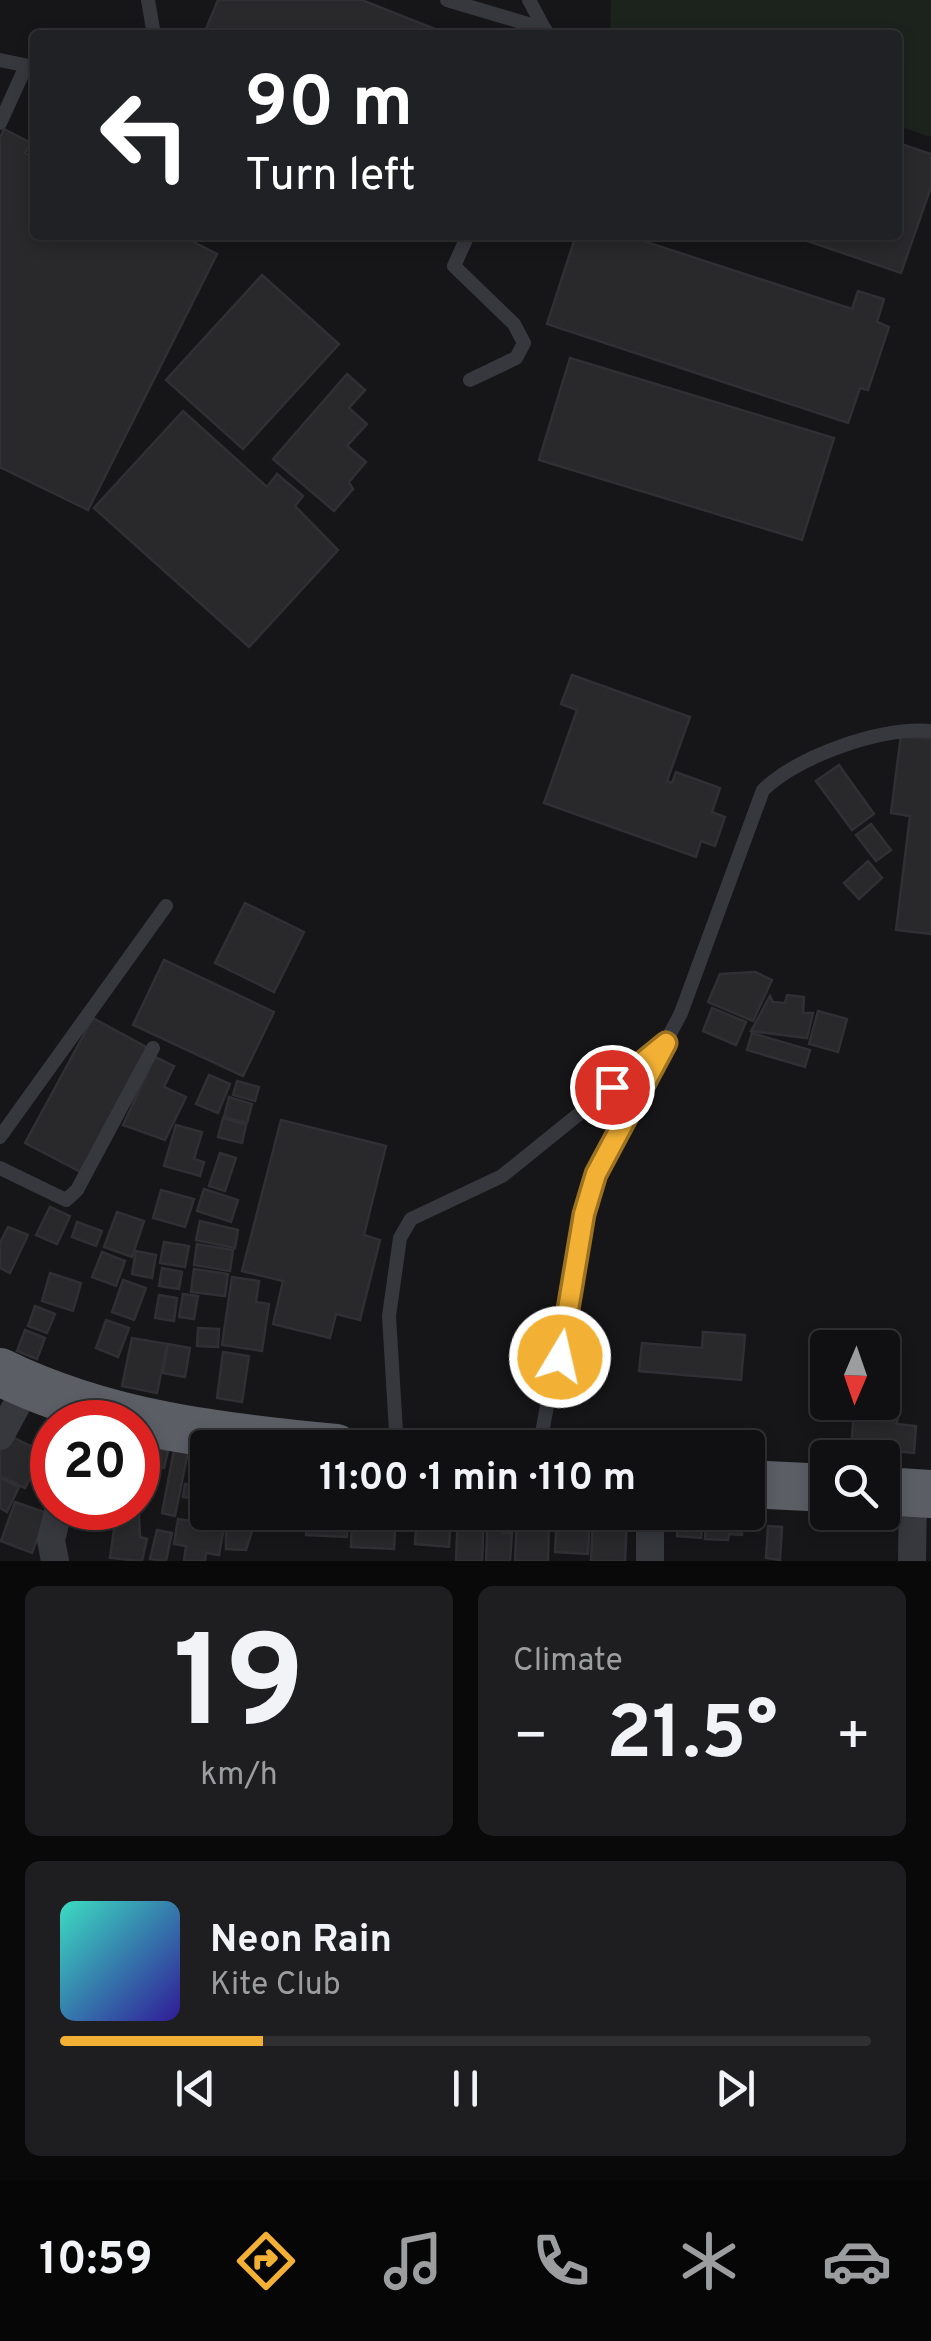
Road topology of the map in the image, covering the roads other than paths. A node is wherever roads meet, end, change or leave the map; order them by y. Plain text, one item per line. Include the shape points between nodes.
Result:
1 (148, 0) edge
2 (447, 0) edge
3 (529, 0) edge
4 (153, 30) edge
5 (539, 30) edge
6 (544, 30) edge
7 (0, 60) edge
8 (30, 67) edge
9 (30, 69) edge
10 (0, 123) edge
11 (463, 240) edge
12 (470, 380) dead end
13 (931, 731) edge
14 (166, 906) dead end
15 (666, 1043) junction
16 (152, 1048) dead end
17 (0, 1138) edge
18 (0, 1168) edge
19 (14, 1379) edge
20 (54, 1400) edge
21 (160, 1427) edge
22 (396, 1430) edge
23 (543, 1430) edge
24 (190, 1431) edge
25 (0, 1436) edge
26 (765, 1485) edge
27 (810, 1487) edge
28 (909, 1493) edge
29 (53, 1530) edge
30 (650, 1530) edge
31 (55, 1561) edge
32 (650, 1561) edge
33 (912, 1561) edge

1 - 4 lane
2 - 5 lane
3 - 6 lane
7 - 8 lane
9 - 10 lane
11 - 12 lane via 454,266 514,324 524,344 516,358
13 - 15 lane via 888,731 858,741 763,790
14 - 17 lane
15 - 22 lane via 502,1176 411,1219 400,1238 390,1316
15 - 23 lane via 588,1200
16 - 18 lane via 66,1200
19 - 20 highway
19 - 25 street
21 - 24 highway
26 - 27 highway
28 - 33 street
29 - 31 street
30 - 32 street

